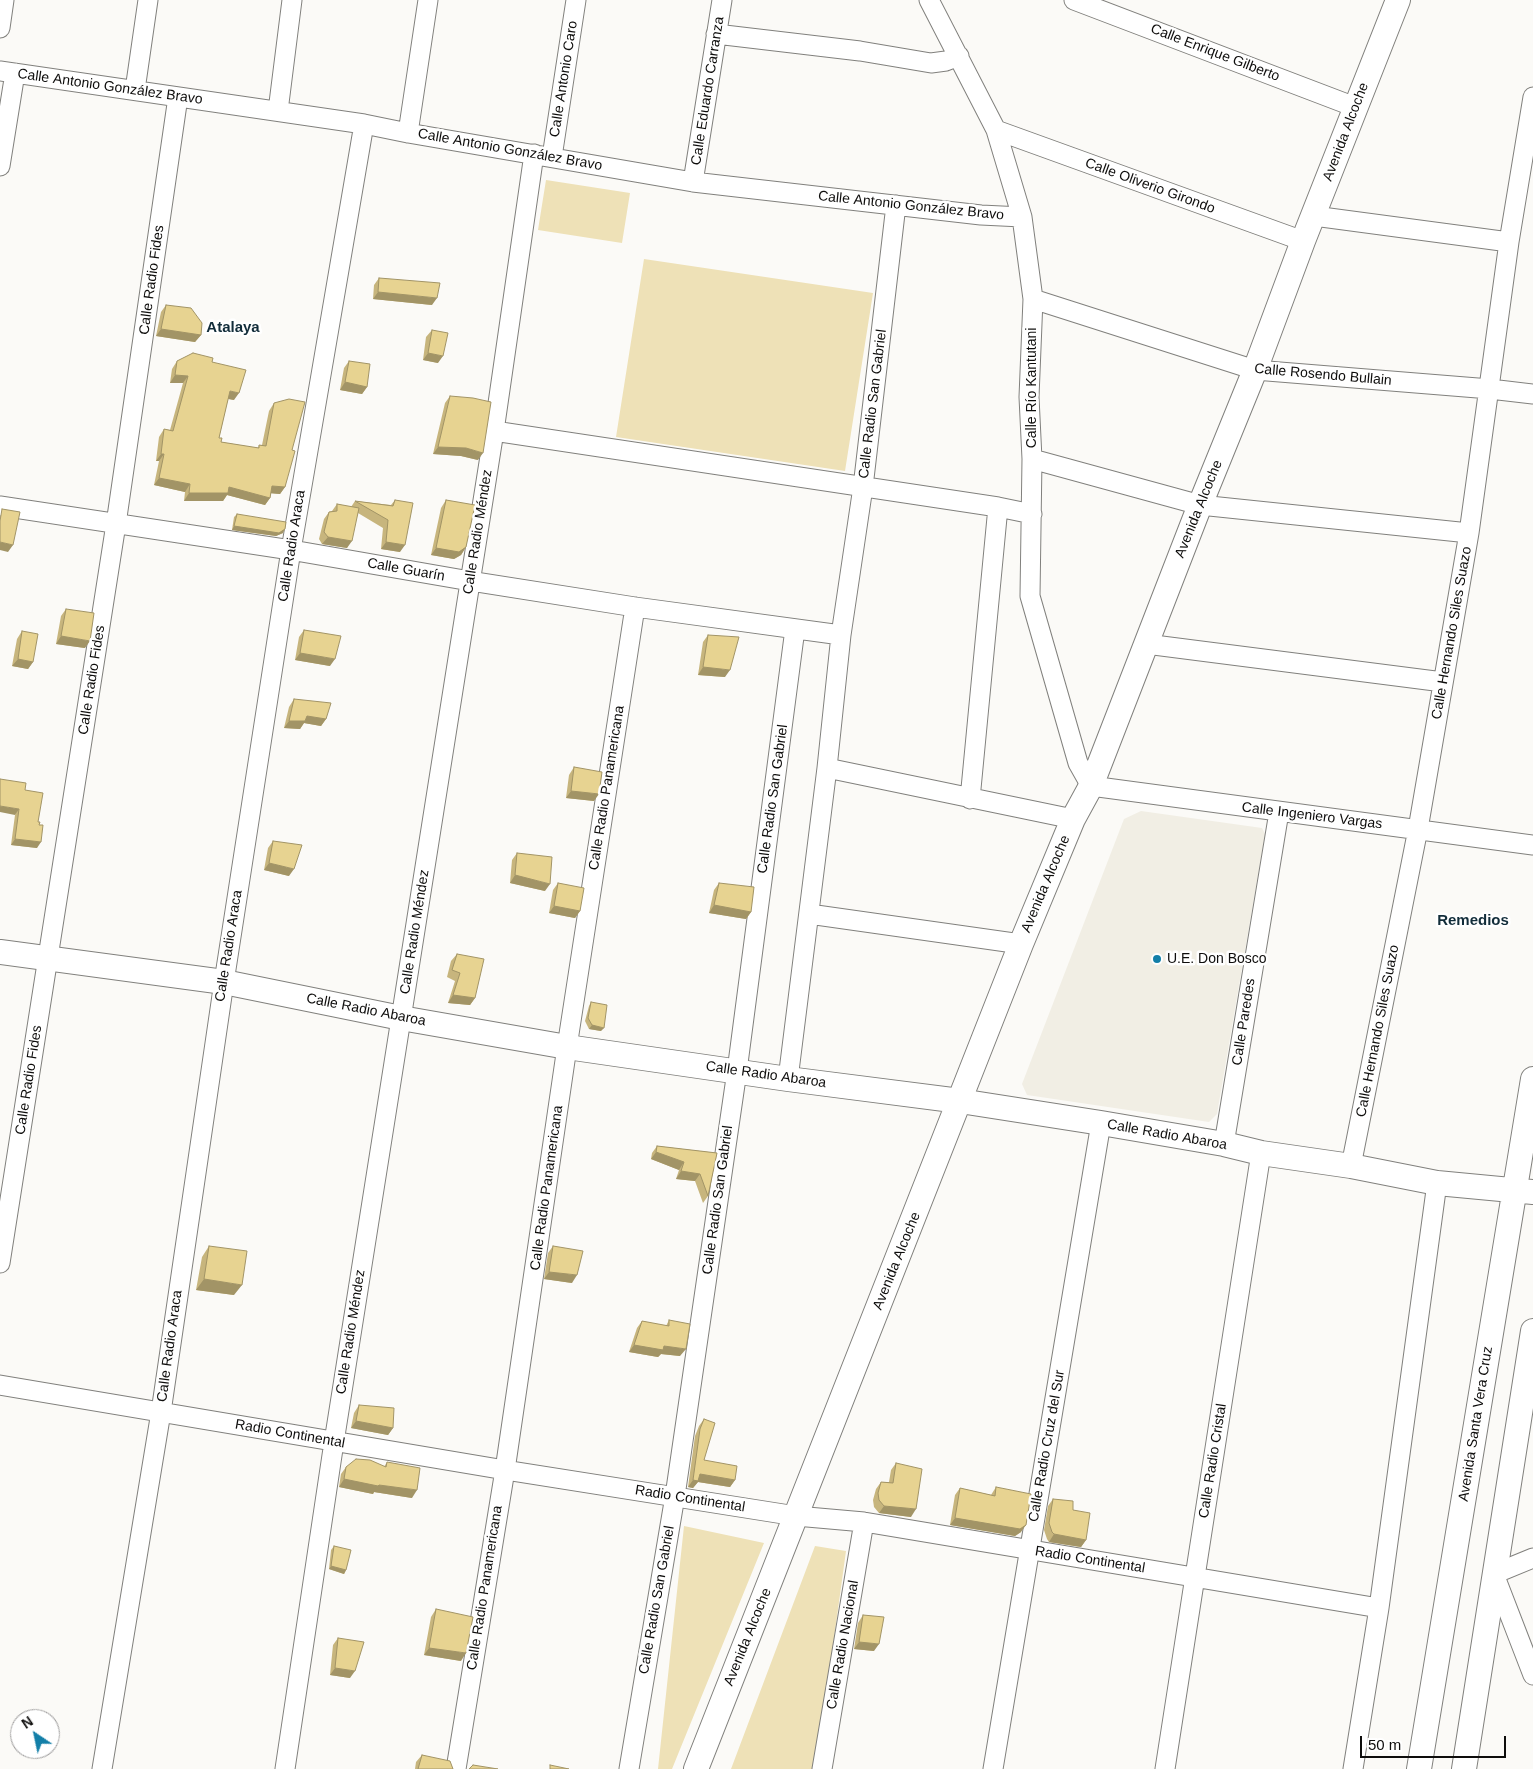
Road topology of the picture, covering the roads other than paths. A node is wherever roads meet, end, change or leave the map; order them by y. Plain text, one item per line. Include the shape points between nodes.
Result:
1 (4, 0) edge
2 (148, 0) edge
3 (292, 0) edge
4 (428, 0) edge
5 (576, 0) edge
6 (722, 0) edge
7 (929, 0) edge
8 (1074, 0) edge
9 (1398, 0) edge
10 (0, 28) edge
11 (716, 34) junction
12 (958, 56) junction
13 (8, 72) edge
14 (135, 90) junction
15 (178, 96) junction
16 (1533, 97) edge
17 (1355, 107) junction
18 (278, 110) junction
19 (364, 124) junction
20 (996, 130) junction
21 (408, 133) junction
22 (543, 156) junction
23 (0, 166) edge
24 (694, 182) junction
25 (896, 205) junction
26 (1314, 216) junction
27 (1022, 217) junction
28 (1303, 241) junction
29 (1509, 242) junction
30 (1033, 299) junction
31 (1255, 370) junction
32 (1490, 389) junction
33 (1533, 394) edge
34 (494, 431) junction
35 (1032, 459) junction
36 (863, 487) junction
37 (1200, 505) junction
38 (0, 506) edge
39 (998, 507) junction
40 (1032, 514) junction
41 (116, 524) junction
42 (1469, 533) junction
43 (291, 550) junction
44 (470, 581) junction
45 (635, 607) junction
46 (795, 629) junction
47 (841, 635) junction
48 (1146, 644) junction
49 (1443, 682) junction
50 (828, 768) junction
51 (1091, 786) junction
52 (970, 799) junction
53 (1279, 812) junction
54 (1073, 820) junction
55 (1418, 829) junction
56 (1533, 845) edge
57 (809, 914) junction
58 (1021, 944) junction
59 (0, 952) edge
60 (48, 958) junction
61 (224, 982) junction
62 (401, 1018) junction
63 (567, 1047) junction
64 (737, 1071) junction
65 (788, 1079) junction
66 (1533, 1079) edge
67 (960, 1101) junction
68 (1101, 1123) junction
69 (1528, 1137) edge
70 (1224, 1144) junction
71 (1261, 1153) junction
72 (1351, 1166) junction
73 (1437, 1182) junction
74 (1524, 1192) edge
75 (0, 1263) edge
76 (1533, 1331) edge
77 (1531, 1354) edge
78 (0, 1386) edge
79 (161, 1412) junction
80 (334, 1442) junction
81 (505, 1470) junction
82 (675, 1496) junction
83 (796, 1516) junction
84 (864, 1522) junction
85 (1029, 1550) junction
86 (1533, 1558) edge
87 (1494, 1574) junction
88 (1195, 1576) junction
89 (1380, 1608) junction
90 (1533, 1675) edge
91 (102, 1769) edge
92 (285, 1769) edge
93 (456, 1769) edge
94 (629, 1769) edge
95 (696, 1769) edge
96 (822, 1769) edge
97 (993, 1769) edge
98 (1164, 1769) edge
99 (1353, 1769) edge
100 (1419, 1769) edge
101 (1464, 1769) edge

1 - 10 street
2 - 14 street
3 - 18 street
4 - 21 street
5 - 22 street, Calle Antonio Caro
6 - 11 street, Calle Eduardo Carranza
7 - 12 street, Calle Río Kantutani
8 - 17 street, Calle Enrique Gilberto
9 - 17 street, Avenida Alcoche
11 - 12 street via 931,63
11 - 24 street, Calle Eduardo Carranza
12 - 20 street, Calle Río Kantutani
13 - 14 street, Calle Antonio González Bravo
13 - 23 street
14 - 15 street, Calle Antonio González Bravo
15 - 18 street, Calle Antonio González Bravo
15 - 41 street, Calle Radio Fides
16 - 29 street, Calle Hernando Siles Suazo
17 - 26 street, Avenida Alcoche
18 - 19 street, Calle Antonio González Bravo
19 - 21 street, Calle Antonio González Bravo
19 - 43 street, Calle Radio Araca
20 - 27 street, Calle Río Kantutani
20 - 28 street, Calle Oliverio Girondo
21 - 22 street, Calle Antonio González Bravo
22 - 24 street, Calle Antonio González Bravo
22 - 34 street, Calle Radio Méndez
24 - 25 street, Calle Antonio González Bravo
25 - 27 street, Calle Antonio González Bravo
25 - 36 street, Calle Radio San Gabriel
26 - 28 street, Avenida Alcoche
26 - 29 street
27 - 30 street, Calle Río Kantutani
28 - 31 street, Avenida Alcoche
29 - 32 street, Calle Hernando Siles Suazo
30 - 31 street, Calle Rosendo Bullain
30 - 35 street, Calle Río Kantutani via 1029,397
31 - 32 street, Calle Rosendo Bullain
31 - 37 street, Avenida Alcoche
32 - 33 street, Calle Rosendo Bullain
32 - 42 street, Calle Hernando Siles Suazo
34 - 36 street
34 - 44 street, Calle Radio Méndez
35 - 37 street
35 - 40 street, Calle Río Kantutani
36 - 39 street
36 - 47 street, Calle Radio San Gabriel
37 - 42 street
37 - 48 street, Avenida Alcoche
38 - 41 street, Calle Guarín
39 - 40 street
39 - 52 street
40 - 51 street, Calle Río Kantutani via 1030,596 1078,763
41 - 43 street, Calle Guarín
41 - 60 street, Calle Radio Fides
42 - 49 street, Calle Hernando Siles Suazo
43 - 44 street, Calle Guarín
43 - 61 street, Calle Radio Araca
44 - 45 street, Calle Guarín
44 - 62 street, Calle Radio Méndez
45 - 46 street, Calle Guarín
45 - 63 street, Calle Radio Panamericana
46 - 47 street, Calle Guarín
46 - 64 street, Calle Radio San Gabriel
47 - 50 street, Calle Radio San Gabriel
48 - 49 street
48 - 51 street, Avenida Alcoche
49 - 55 street, Calle Hernando Siles Suazo
50 - 52 street
50 - 57 street, Calle Radio San Gabriel
51 - 53 street, Calle Ingeniero Vargas
51 - 54 street, Avenida Alcoche
52 - 54 street
53 - 55 street, Calle Ingeniero Vargas
53 - 70 street, Calle Paredes
54 - 58 street, Avenida Alcoche
55 - 56 street, Calle Ingeniero Vargas
55 - 72 street, Calle Hernando Siles Suazo
57 - 58 street
57 - 65 street, Calle Radio San Gabriel
58 - 67 street, Avenida Alcoche
59 - 60 street, Calle Radio Abaroa
60 - 61 street, Calle Radio Abaroa
60 - 75 street, Calle Radio Fides
61 - 62 street, Calle Radio Abaroa
61 - 79 street, Calle Radio Araca
62 - 63 street, Calle Radio Abaroa
62 - 80 street, Calle Radio Méndez
63 - 64 street, Calle Radio Abaroa
63 - 81 street, Calle Radio Panamericana
64 - 65 street, Calle Radio Abaroa
64 - 82 street, Calle Radio San Gabriel
65 - 67 street, Calle Radio Abaroa
66 - 69 street, Avenida Santa Vera Cruz
67 - 68 street, Calle Radio Abaroa
67 - 83 street, Avenida Alcoche
68 - 70 street, Calle Radio Abaroa
68 - 85 street, Calle Radio Cruz del Sur
69 - 74 street, Avenida Santa Vera Cruz
70 - 71 street, Calle Radio Abaroa
71 - 72 street, Calle Radio Abaroa
71 - 88 street, Calle Radio Cristal
72 - 73 street, Calle Radio Abaroa
73 - 74 street, Calle Radio Abaroa
73 - 89 street
74 - 100 street, Avenida Santa Vera Cruz
76 - 77 street
77 - 87 street
78 - 79 street, Radio Continental
79 - 80 street, Radio Continental
79 - 91 street, Calle Radio Araca
80 - 81 street, Radio Continental
80 - 92 street, Calle Radio Méndez
81 - 82 street, Radio Continental
81 - 93 street, Calle Radio Panamericana
82 - 83 street, Radio Continental
82 - 94 street, Calle Radio San Gabriel
83 - 84 street, Radio Continental
83 - 95 street, Avenida Alcoche
84 - 85 street, Radio Continental
84 - 96 street, Calle Radio Nacional
85 - 88 street, Radio Continental
85 - 97 street, Calle Radio Cruz del Sur
86 - 87 street
87 - 90 street
87 - 101 street
88 - 89 street, Radio Continental
88 - 98 street, Calle Radio Cristal
89 - 99 street

